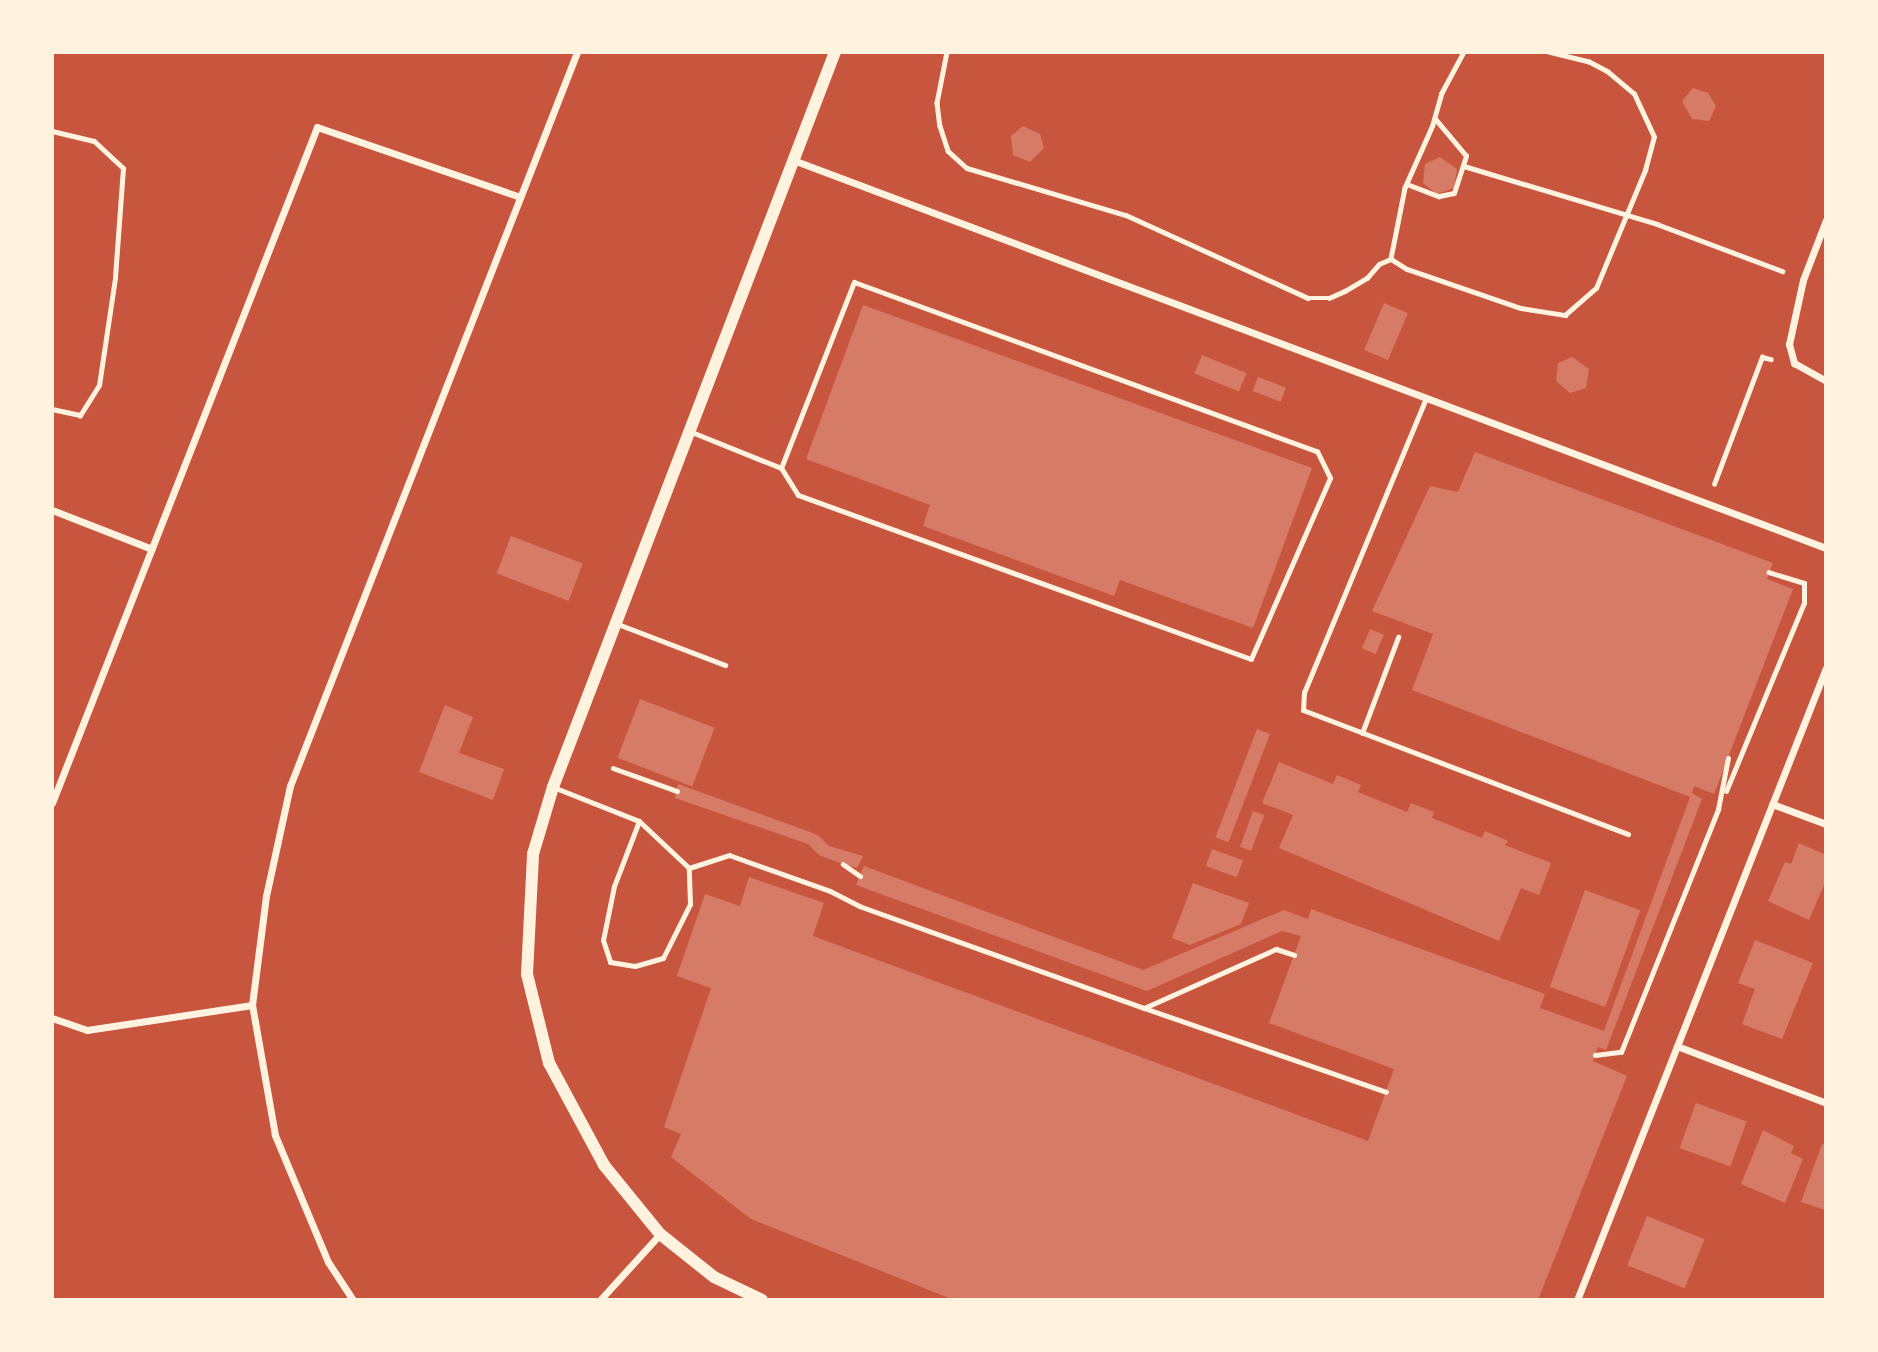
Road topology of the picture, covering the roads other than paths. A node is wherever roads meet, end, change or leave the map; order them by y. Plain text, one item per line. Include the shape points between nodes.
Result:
1 (577, 52) edge
2 (835, 52) edge
3 (52, 131) edge
4 (792, 160) junction
5 (520, 197) junction
6 (1825, 220) edge
7 (1825, 381) edge
8 (1426, 398) junction
9 (52, 409) edge
10 (689, 431) junction
11 (781, 468) junction
12 (52, 510) edge
13 (1825, 548) edge
14 (152, 549) junction
15 (1769, 572) dead end
16 (615, 623) junction
17 (1398, 637) dead end
18 (725, 665) dead end
19 (1825, 668) edge
20 (1362, 733) junction
21 (1728, 758) dead end
22 (552, 787) junction
23 (52, 803) edge
24 (1772, 804) junction
25 (1718, 809) junction
26 (639, 821) junction
27 (1825, 824) edge
28 (1628, 834) dead end
29 (690, 868) junction
30 (1294, 955) dead end
31 (252, 1005) junction
32 (1144, 1008) junction
33 (52, 1017) edge
34 (1677, 1046) junction
35 (1595, 1055) dead end
36 (1386, 1092) dead end
37 (1825, 1103) edge
38 (660, 1234) junction
39 (353, 1300) edge
40 (600, 1300) edge
41 (762, 1300) edge
42 (1577, 1300) edge

1 - 5 street
2 - 4 street
3 - 9 lane via 94,141 122,168 115,278 99,385 80,415
4 - 8 street
4 - 10 street
5 - 14 street via 317,127
5 - 31 street via 290,786 266,896
6 - 7 street via 1803,280 1789,344 1794,363
8 - 13 street
8 - 20 lane via 1304,692 1303,710
10 - 11 lane
10 - 16 street
11 - 11 lane via 854,282 1317,450 1330,478 1251,659 798,495
12 - 14 street
14 - 23 street
15 - 25 lane via 1804,583 1804,603
16 - 18 lane
16 - 22 street
17 - 20 lane
19 - 24 street
20 - 28 lane
21 - 25 lane
22 - 26 lane
22 - 38 street via 533,854 527,974 549,1063 604,1165
24 - 27 street
24 - 34 street
25 - 35 lane via 1621,1052
26 - 29 lane
26 - 29 lane via 614,886 603,940 610,962 635,966 663,958 690,904
29 - 32 lane via 729,855
30 - 32 lane via 1276,949
31 - 33 street via 87,1030
31 - 39 street via 275,1135 328,1262
32 - 36 lane
34 - 37 street
34 - 42 street
38 - 40 street
38 - 41 street via 714,1278

